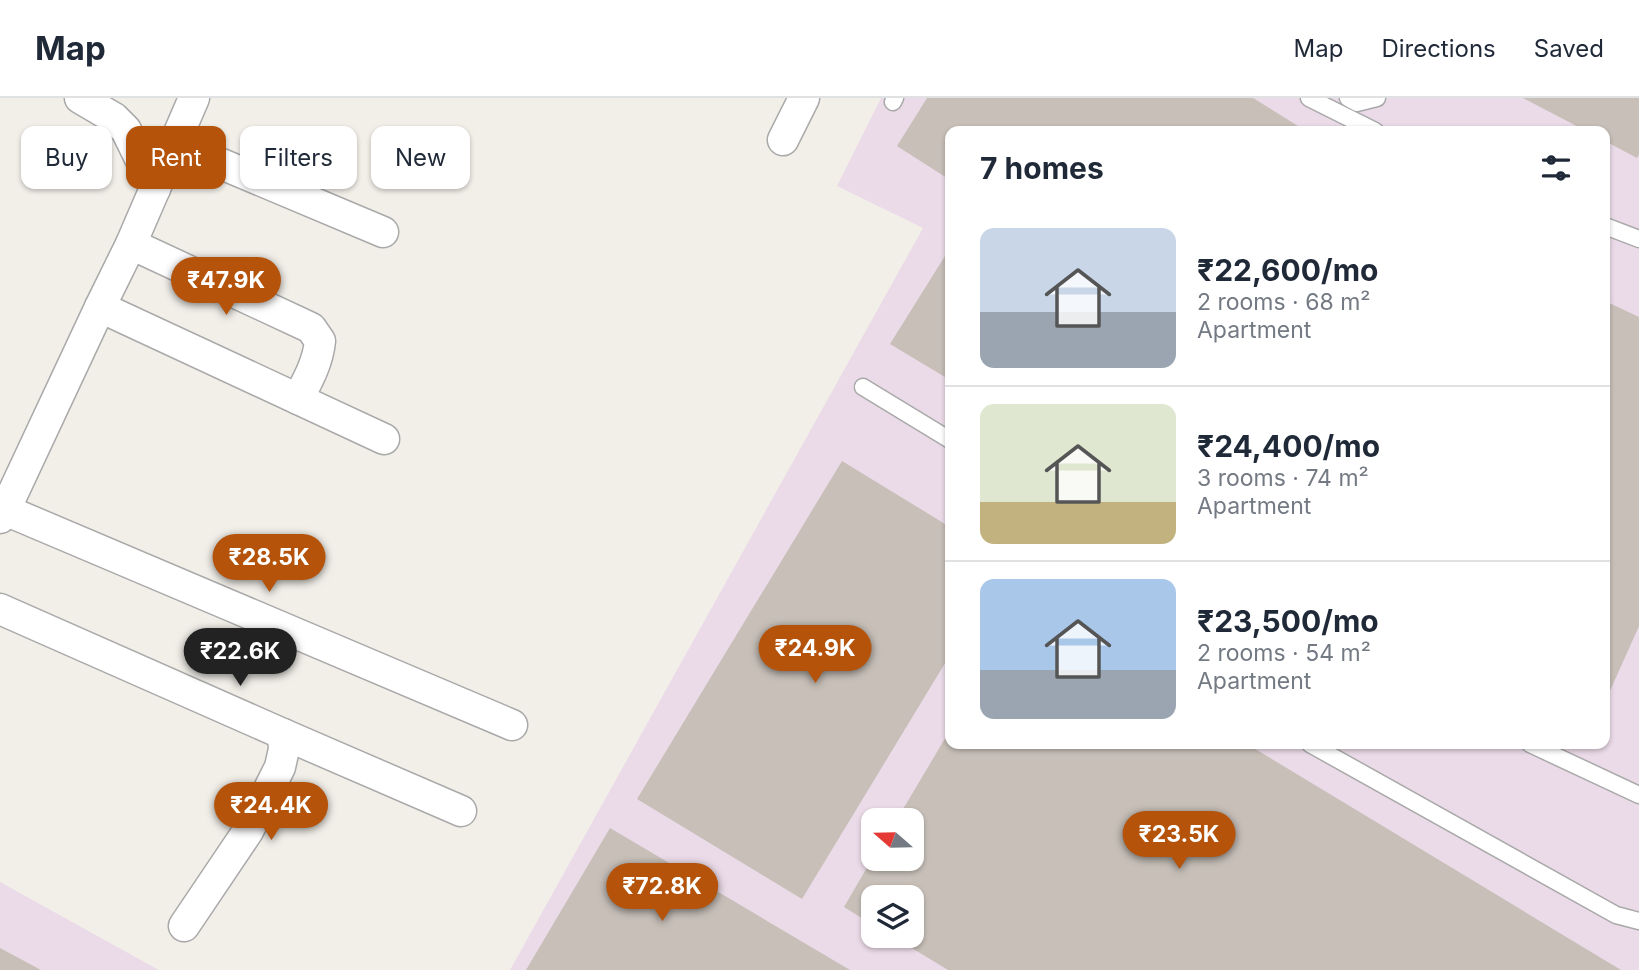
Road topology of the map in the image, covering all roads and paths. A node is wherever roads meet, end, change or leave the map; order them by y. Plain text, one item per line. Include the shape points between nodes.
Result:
1 (80, 98) edge
2 (194, 98) edge
3 (804, 98) edge
4 (1309, 98) edge
5 (1348, 98) edge
6 (1377, 98) edge
7 (182, 126) edge
8 (1365, 126) edge
9 (126, 130) edge
10 (783, 140) dead end
11 (226, 166) edge
12 (155, 189) edge
13 (1610, 228) edge
14 (383, 232) dead end
15 (1639, 239) edge
16 (131, 244) junction
17 (100, 307) junction
18 (863, 387) dead end
19 (298, 399) junction
20 (945, 437) edge
21 (384, 439) dead end
22 (3, 514) edge
23 (0, 609) edge
24 (512, 725) dead end
25 (283, 734) junction
26 (1319, 749) edge
27 (1541, 749) edge
28 (1639, 795) edge
29 (461, 811) dead end
30 (1639, 921) edge
31 (184, 926) dead end

1 - 9 street
2 - 7 street
3 - 10 street
4 - 8 lane
5 - 6 lane via 1357,103
11 - 14 street
12 - 16 street
13 - 15 lane
16 - 17 street
16 - 19 street via 311,328 320,341 318,355
17 - 19 street
17 - 22 street
18 - 20 lane
19 - 21 street
22 - 24 street
23 - 25 street
25 - 29 street
25 - 31 street via 280,767 253,820
26 - 30 lane via 1616,915
27 - 28 lane

